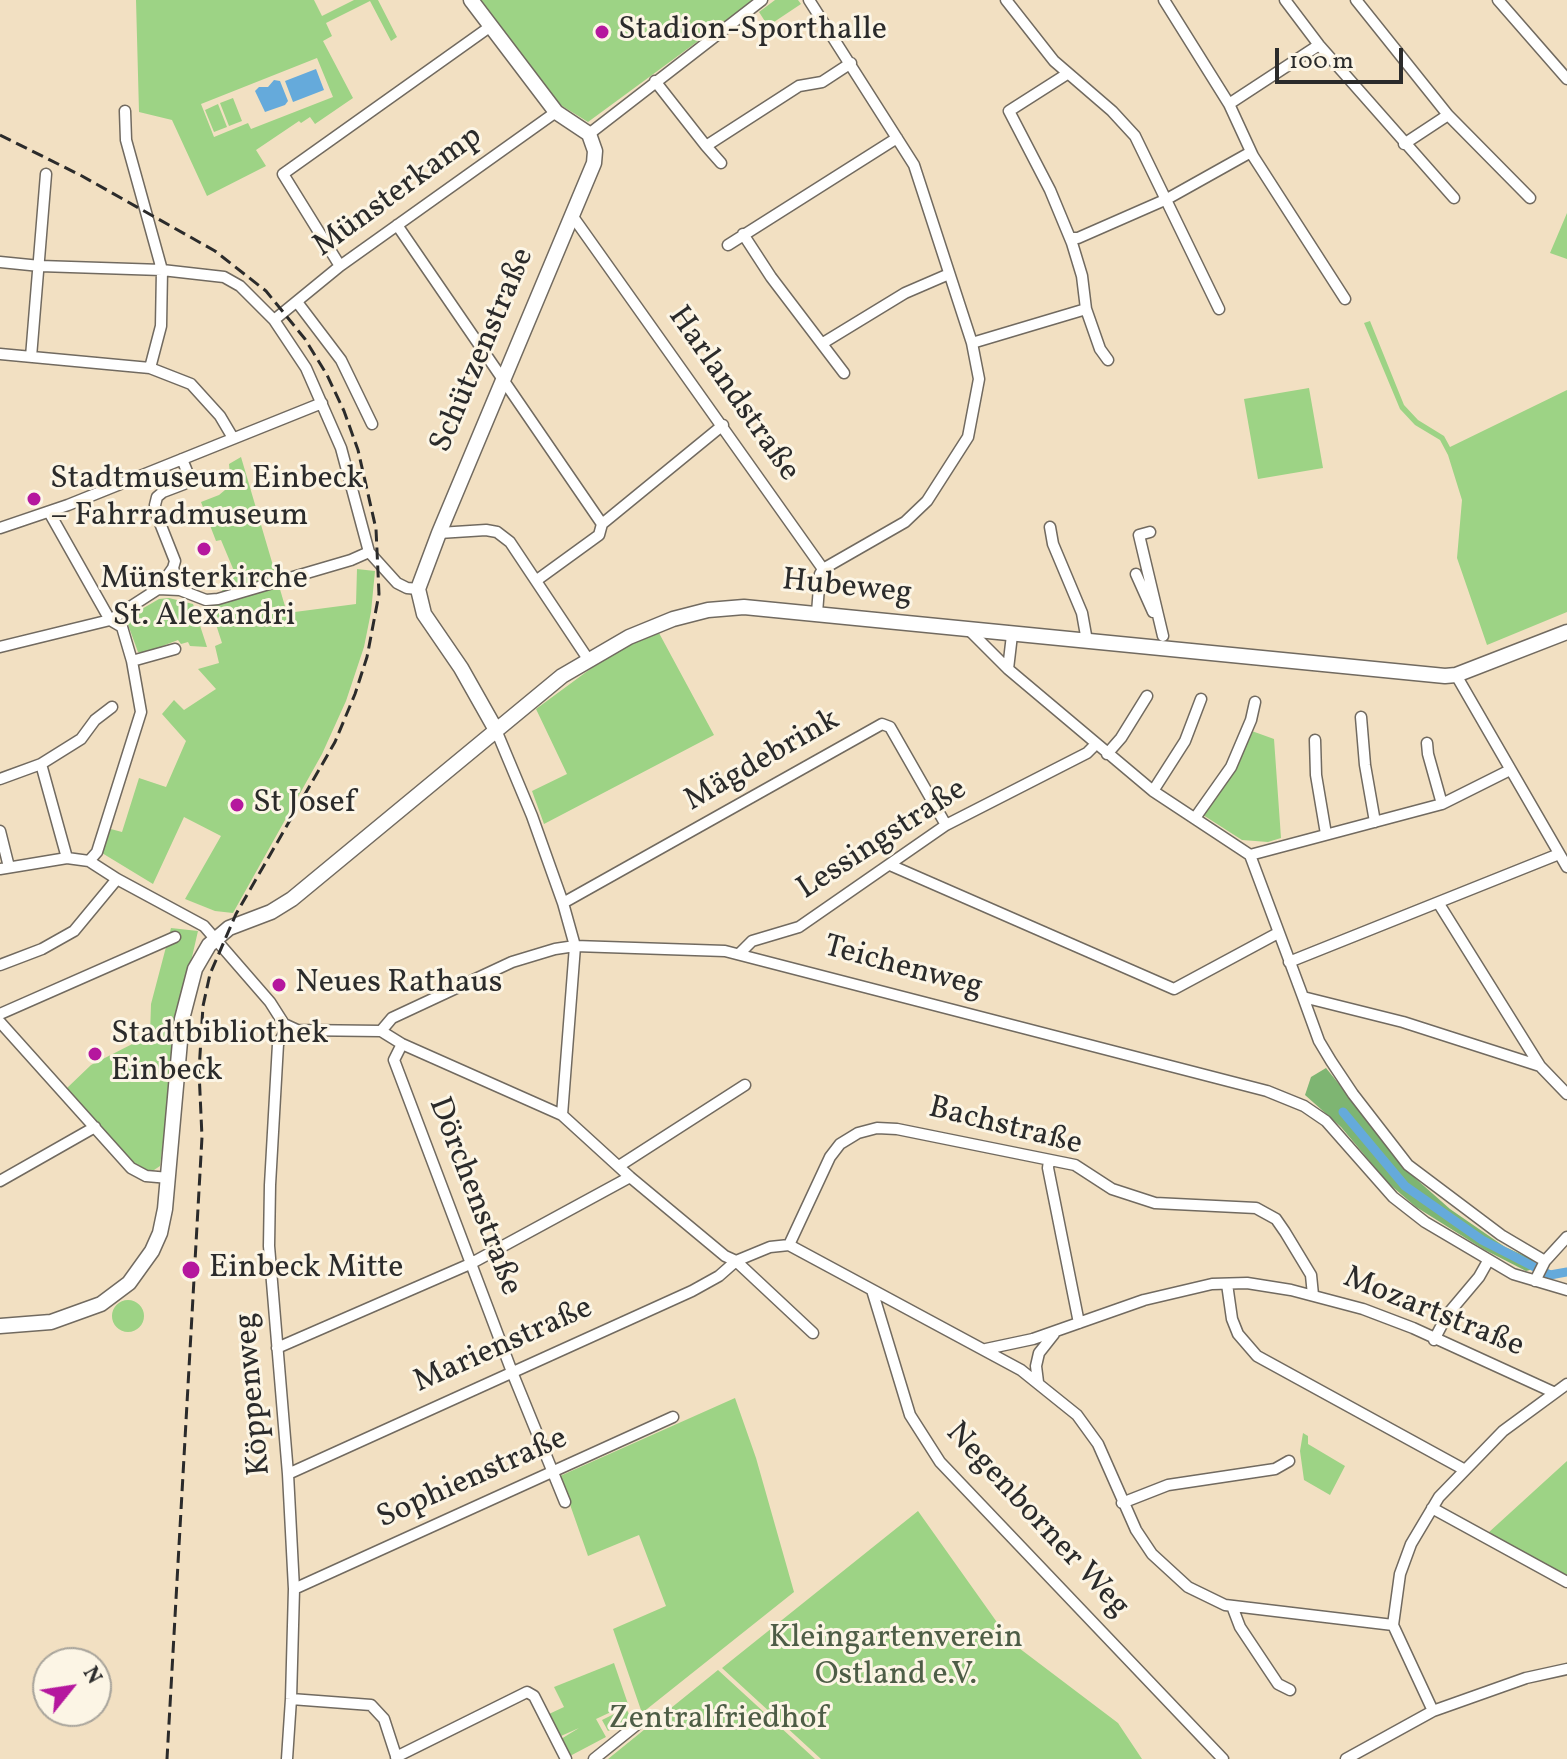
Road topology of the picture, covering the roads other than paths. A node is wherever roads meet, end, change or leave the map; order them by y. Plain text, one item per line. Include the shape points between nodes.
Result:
1 (471, 0) edge
2 (762, 0) edge
3 (809, 0) edge
4 (1006, 0) edge
5 (1164, 0) edge
6 (1285, 0) edge
7 (1356, 0) edge
8 (1498, 0) edge
9 (491, 26) junction
10 (1319, 45) junction
11 (851, 63) junction
12 (1067, 74) junction
13 (1567, 79) edge
14 (655, 81) junction
15 (1229, 104) junction
16 (125, 111) dead end
17 (556, 112) junction
18 (1448, 115) junction
19 (585, 131) junction
20 (897, 138) junction
21 (1404, 144) junction
22 (706, 146) junction
23 (1251, 152) junction
24 (721, 163) dead end
25 (46, 174) dead end
26 (1454, 198) dead end
27 (1530, 198) dead end
28 (1167, 199) junction
29 (571, 214) junction
30 (397, 225) junction
31 (743, 234) junction
32 (1070, 238) junction
33 (728, 245) dead end
34 (0, 262) edge
35 (40, 266) junction
36 (340, 266) junction
37 (162, 270) junction
38 (949, 274) junction
39 (1345, 299) dead end
40 (297, 302) junction
41 (1086, 309) junction
42 (1219, 309) dead end
43 (274, 320) junction
44 (823, 343) junction
45 (972, 343) junction
46 (0, 354) edge
47 (31, 357) junction
48 (1108, 360) dead end
49 (150, 368) junction
50 (844, 373) dead end
51 (503, 378) junction
52 (322, 403) junction
53 (372, 424) dead end
54 (723, 425) junction
55 (233, 438) junction
56 (182, 459) junction
57 (49, 512) junction
58 (602, 524) junction
59 (1050, 527) dead end
60 (0, 528) edge
61 (1150, 532) dead end
62 (439, 533) junction
63 (369, 552) junction
64 (173, 568) junction
65 (823, 569) junction
66 (1136, 574) dead end
67 (537, 580) junction
68 (1147, 588) junction
69 (158, 589) junction
70 (418, 589) junction
71 (180, 590) junction
72 (817, 613) junction
73 (110, 620) junction
74 (970, 631) junction
75 (1567, 632) edge
76 (1011, 639) junction
77 (1087, 641) junction
78 (0, 647) edge
79 (175, 649) dead end
80 (1169, 651) junction
81 (588, 659) junction
82 (132, 661) junction
83 (1008, 669) junction
84 (1456, 675) junction
85 (1147, 696) dead end
86 (1201, 699) dead end
87 (1255, 702) dead end
88 (112, 707) dead end
89 (1361, 717) dead end
90 (496, 730) junction
91 (1315, 740) dead end
92 (1427, 743) dead end
93 (1096, 744) junction
94 (1107, 754) junction
95 (41, 764) junction
96 (1510, 770) junction
97 (0, 779) edge
98 (1153, 791) junction
99 (1442, 804) junction
100 (1195, 818) junction
101 (1375, 822) junction
102 (946, 825) junction
103 (0, 831) edge
104 (1326, 834) junction
105 (1559, 854) junction
106 (1250, 855) junction
107 (67, 858) junction
108 (89, 861) junction
109 (890, 865) junction
110 (1567, 867) edge
111 (4, 868) edge
112 (114, 878) junction
113 (563, 903) junction
114 (1439, 904) junction
115 (1278, 933) junction
116 (175, 937) dead end
117 (216, 938) junction
118 (575, 946) junction
119 (740, 953) junction
120 (1289, 962) junction
121 (0, 965) edge
122 (1303, 997) junction
123 (0, 1014) edge
124 (0, 1022) edge
125 (288, 1027) junction
126 (381, 1031) junction
127 (402, 1044) junction
128 (1540, 1066) junction
129 (745, 1085) dead end
130 (1567, 1094) edge
131 (562, 1115) junction
132 (95, 1127) junction
133 (1049, 1160) junction
134 (619, 1166) junction
135 (630, 1177) junction
136 (169, 1178) junction
137 (0, 1181) edge
138 (1567, 1237) edge
139 (789, 1245) junction
140 (736, 1261) junction
141 (1488, 1261) junction
142 (1544, 1261) junction
143 (470, 1264) junction
144 (1535, 1281) junction
145 (1227, 1284) junction
146 (872, 1290) junction
147 (1567, 1290) edge
148 (1313, 1295) junction
149 (1079, 1323) junction
150 (0, 1326) edge
151 (1058, 1330) junction
152 (813, 1333) dead end
153 (1434, 1340) junction
154 (277, 1348) junction
155 (986, 1349) junction
156 (512, 1372) junction
157 (1038, 1382) junction
158 (1567, 1384) edge
159 (1553, 1392) junction
160 (673, 1417) dead end
161 (1289, 1461) dead end
162 (1465, 1470) junction
163 (288, 1474) junction
164 (552, 1474) junction
165 (565, 1502) dead end
166 (1122, 1503) junction
167 (1432, 1508) junction
168 (1567, 1582) edge
169 (294, 1589) junction
170 (1232, 1606) junction
171 (1393, 1625) junction
172 (1567, 1669) edge
173 (1290, 1690) dead end
174 (291, 1699) junction
175 (1433, 1711) junction
176 (640, 1722) dead end
177 (396, 1758) edge
178 (287, 1759) edge
179 (566, 1759) edge
180 (594, 1759) edge
181 (1223, 1759) edge
182 (1346, 1759) edge

1 - 9 street
2 - 14 street
3 - 11 street
4 - 12 street
5 - 15 street
6 - 10 street
7 - 18 street
8 - 13 street
9 - 17 street
9 - 36 street via 283,174
10 - 15 street
10 - 21 street
11 - 20 street
11 - 22 street via 822,82 799,86
12 - 28 street via 1135,136
12 - 32 street via 1009,111
14 - 19 street
14 - 22 street
15 - 23 street
16 - 37 street via 126,140
17 - 19 street
17 - 30 street, Münsterkamp
18 - 21 street
18 - 27 street
19 - 29 street, Schützenstraße via 595,151 594,163
20 - 31 street
20 - 38 street via 914,165
21 - 26 street
22 - 24 street
23 - 28 street
23 - 39 street
25 - 35 street
28 - 32 street
28 - 42 street
29 - 51 street, Schützenstraße
29 - 54 street, Harlandstraße
30 - 36 street, Münsterkamp
30 - 51 street
31 - 33 street
31 - 44 street
32 - 41 street
34 - 35 street
35 - 37 street
35 - 47 street
36 - 40 street, Münsterkamp
37 - 43 street via 224,277
37 - 49 street via 161,326
38 - 44 street via 878,308
38 - 45 street
40 - 43 street, Münsterkamp
40 - 53 street via 341,360
41 - 45 street
41 - 48 street
43 - 52 street
44 - 50 street
45 - 65 street via 979,379 976,401 968,437 954,462 905,522
46 - 47 street
47 - 49 street
49 - 55 street via 191,384
51 - 58 street
51 - 62 street, Schützenstraße
52 - 55 street
52 - 63 street via 341,448
54 - 58 street
54 - 65 street, Harlandstraße
55 - 56 street
56 - 57 street
56 - 64 street via 188,480 163,492 155,505
57 - 60 street
57 - 73 street
58 - 67 street via 599,535
59 - 77 street
61 - 68 street via 1139,535
62 - 67 street via 497,532
62 - 70 street, Schützenstraße
63 - 70 street via 397,583
63 - 71 street via 218,599
64 - 69 street
64 - 71 street
65 - 72 street
66 - 68 street
67 - 81 street
68 - 80 street
69 - 71 street
69 - 73 street
70 - 90 street via 424,614
72 - 74 street, Hubeweg
72 - 81 street, Hubeweg via 708,610 673,619
73 - 78 street
73 - 82 street via 122,627
74 - 76 street, Hubeweg
74 - 83 street
75 - 84 street, Hubeweg
76 - 77 street, Hubeweg
76 - 83 street
77 - 80 street, Hubeweg
79 - 82 street
80 - 84 street, Hubeweg
81 - 90 street, Hubeweg
82 - 108 street via 141,712 97,852
83 - 93 street
84 - 96 street
85 - 94 street
86 - 98 street via 1185,741
87 - 100 street via 1231,767
88 - 95 street via 81,739
89 - 101 street
90 - 113 street
90 - 117 street, Hubeweg via 292,899
91 - 104 street
92 - 99 street
93 - 94 street
93 - 102 street, Lessingstraße
94 - 98 street
95 - 97 street
95 - 107 street
96 - 99 street
96 - 105 street
98 - 100 street
99 - 101 street
100 - 106 street
101 - 104 street
102 - 109 street, Lessingstraße
102 - 113 street, Mägdebrink via 890,727 882,724
103 - 111 street
104 - 106 street
105 - 110 street
105 - 114 street
106 - 115 street
107 - 108 street
107 - 111 street
108 - 112 street
109 - 115 street via 1174,989
109 - 119 street, Lessingstraße via 799,927 752,941
112 - 117 street via 204,926
112 - 121 street via 74,931
113 - 118 street
114 - 120 street
114 - 128 street
115 - 120 street
116 - 123 street
117 - 125 street
117 - 136 street via 200,957 182,1019
118 - 119 street, Teichenweg
118 - 126 street, Teichenweg via 512,962 392,1018
118 - 131 street
119 - 141 street, Teichenweg via 1279,1095 1326,1121 1393,1197
120 - 122 street
122 - 128 street
122 - 142 street via 1319,1041 1408,1165
124 - 132 street
125 - 126 street
125 - 154 street, Köppenweg via 278,1044 270,1185
126 - 127 street
127 - 131 street
127 - 143 street, Dörchenstraße via 394,1060
128 - 130 street
129 - 134 street
131 - 134 street
132 - 136 street via 131,1168
132 - 137 street
133 - 139 street, Bachstraße via 897,1129 858,1133 830,1157
133 - 148 street, Bachstraße via 1075,1165 1112,1189 1155,1203 1268,1213 1311,1275
133 - 149 street
134 - 135 street
135 - 140 street
135 - 143 street
136 - 150 street via 160,1233 129,1283 101,1304 51,1322
138 - 142 street
139 - 140 street
139 - 146 street
140 - 152 street
140 - 156 street, Marienstraße via 692,1291
141 - 144 street, Teichenweg
141 - 153 street
142 - 144 street
143 - 154 street
143 - 156 street, Dörchenstraße
144 - 147 street, Teichenweg
145 - 148 street, Mozartstraße
145 - 149 street, Mozartstraße via 1144,1300
145 - 162 street via 1238,1334 1257,1356
146 - 155 street
146 - 181 street, Negenborner Weg via 910,1415 940,1462
148 - 153 street, Mozartstraße via 1363,1309
149 - 151 street, Mozartstraße
151 - 155 street, Mozartstraße
151 - 157 street via 1039,1353
153 - 159 street, Mozartstraße
154 - 163 street, Köppenweg
155 - 157 street
156 - 163 street, Marienstraße
156 - 164 street, Dörchenstraße
157 - 166 street via 1077,1415 1098,1444
158 - 159 street
159 - 162 street
160 - 164 street, Sophienstraße
161 - 166 street via 1275,1469 1168,1485
162 - 167 street
163 - 169 street, Köppenweg
164 - 165 street, Dörchenstraße
164 - 169 street, Sophienstraße
166 - 170 street via 1152,1554 1170,1572 1207,1598
167 - 168 street
167 - 171 street via 1400,1574
169 - 174 street, Köppenweg
170 - 171 street
170 - 173 street via 1278,1684
171 - 175 street
172 - 175 street
174 - 177 street via 371,1705 384,1719
174 - 178 street, Köppenweg
175 - 182 street
176 - 180 street
177 - 179 street via 527,1692 534,1696

